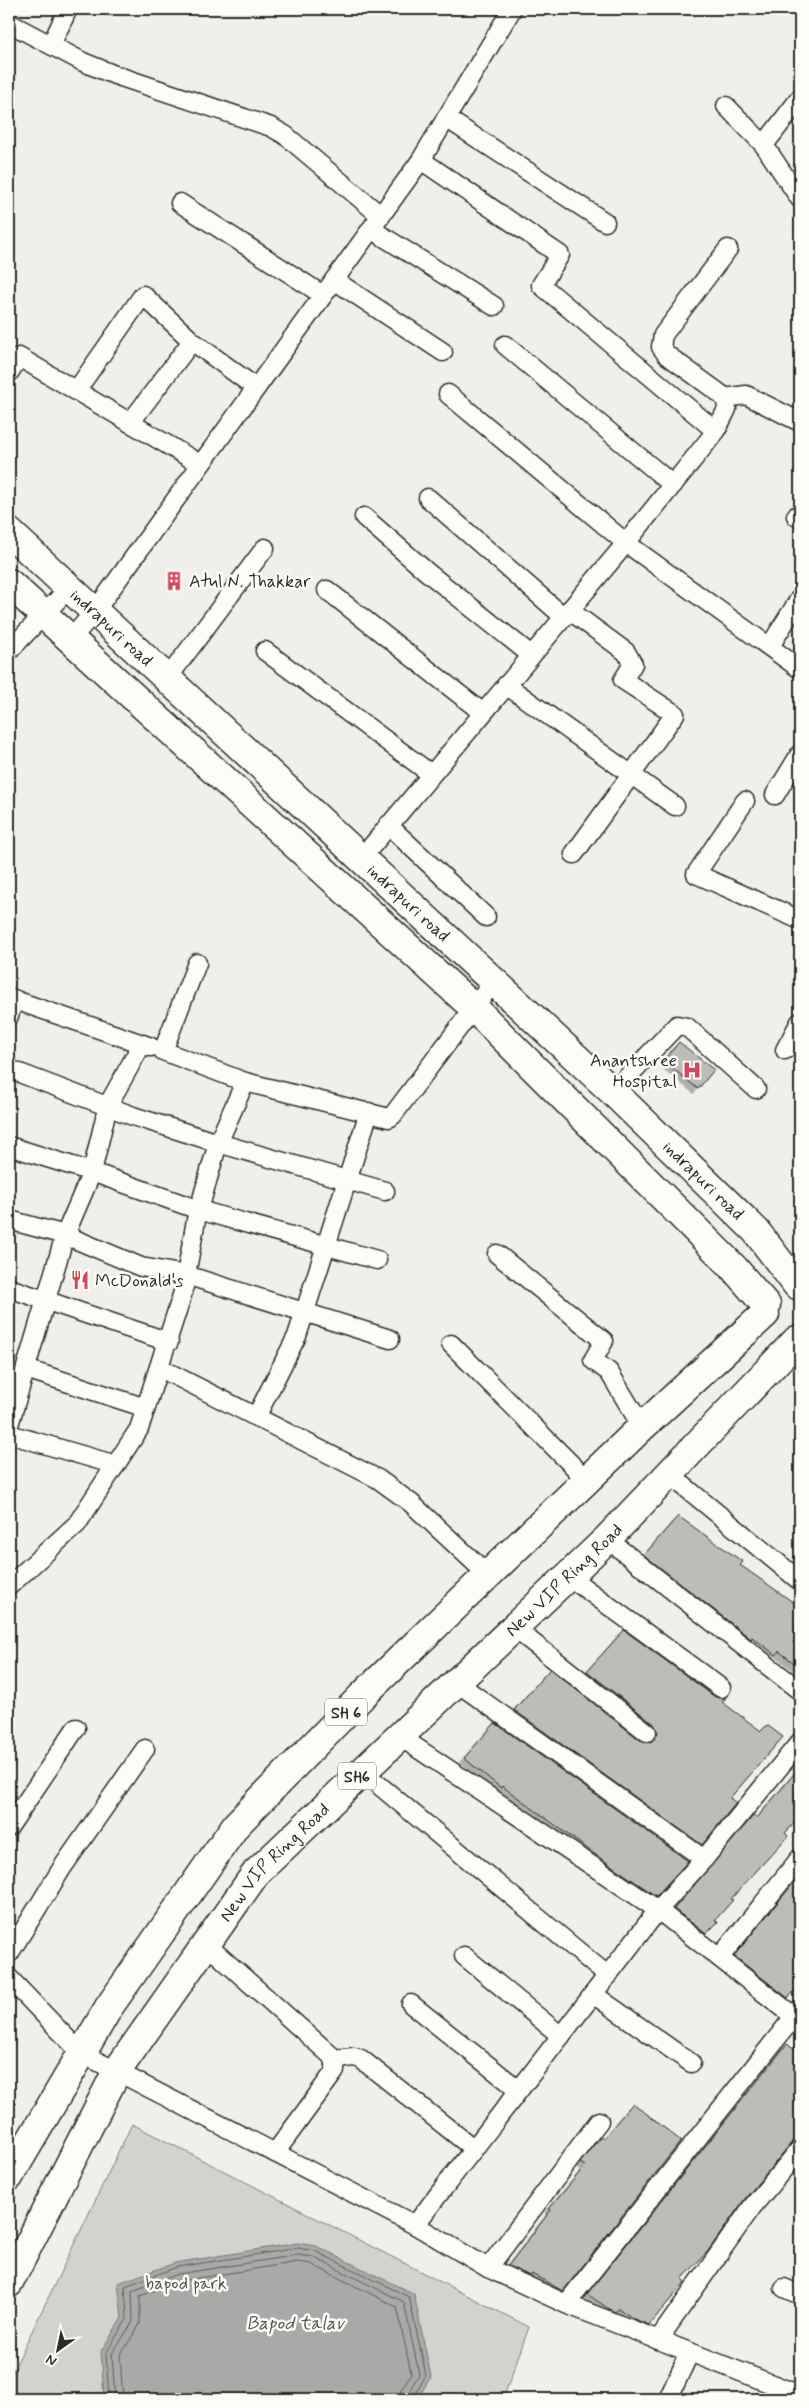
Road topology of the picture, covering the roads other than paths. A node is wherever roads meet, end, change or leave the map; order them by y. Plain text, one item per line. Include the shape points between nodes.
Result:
1 (68, 9) edge
2 (512, 9) edge
3 (9, 23) edge
4 (51, 45) junction
5 (800, 98) edge
6 (726, 106) dead end
7 (446, 118) junction
8 (764, 145) junction
9 (421, 160) junction
10 (800, 199) edge
11 (180, 203) dead end
12 (376, 222) junction
13 (605, 222) dead end
14 (728, 249) dead end
15 (334, 280) junction
16 (323, 295) junction
17 (494, 306) dead end
18 (192, 341) junction
19 (505, 345) dead end
20 (444, 352) dead end
21 (9, 373) edge
22 (256, 388) junction
23 (76, 391) junction
24 (448, 394) dead end
25 (724, 398) junction
26 (800, 422) edge
27 (130, 423) junction
28 (716, 431) junction
29 (200, 464) junction
30 (673, 485) junction
31 (428, 498) dead end
32 (364, 517) dead end
33 (9, 532) edge
34 (626, 543) junction
35 (265, 548) dead end
36 (9, 583) edge
37 (70, 588) junction
38 (327, 590) dead end
39 (800, 598) edge
40 (95, 611) junction
41 (566, 614) junction
42 (43, 616) junction
43 (70, 640) junction
44 (770, 646) junction
45 (9, 651) edge
46 (264, 651) dead end
47 (532, 655) junction
48 (800, 669) edge
49 (167, 679) junction
50 (506, 685) junction
51 (483, 712) junction
52 (800, 754) edge
53 (431, 774) junction
54 (632, 775) junction
55 (775, 795) dead end
56 (745, 801) dead end
57 (675, 806) dead end
58 (388, 825) junction
59 (574, 854) dead end
60 (360, 860) junction
61 (486, 917) dead end
62 (800, 920) edge
63 (197, 964) dead end
64 (494, 981) junction
65 (11, 999) edge
66 (473, 1007) junction
67 (9, 1016) edge
68 (800, 1022) edge
69 (142, 1044) junction
70 (785, 1050) dead end
71 (163, 1052) junction
72 (9, 1069) edge
73 (245, 1082) junction
74 (756, 1089) dead end
75 (613, 1092) junction
76 (108, 1105) junction
77 (369, 1112) junction
78 (218, 1143) junction
79 (9, 1146) edge
80 (92, 1172) junction
81 (347, 1180) junction
82 (386, 1191) dead end
83 (199, 1210) junction
84 (9, 1220) edge
85 (65, 1235) junction
86 (326, 1245) junction
87 (497, 1254) dead end
88 (377, 1260) dead end
89 (186, 1275) junction
90 (799, 1285) edge
91 (9, 1288) edge
92 (46, 1302) junction
93 (765, 1309) junction
94 (304, 1312) junction
95 (390, 1339) dead end
96 (799, 1340) edge
97 (168, 1342) junction
98 (451, 1344) dead end
99 (26, 1368) junction
100 (160, 1368) junction
101 (146, 1408) junction
102 (256, 1417) junction
103 (9, 1425) edge
104 (642, 1427) junction
105 (9, 1434) edge
106 (116, 1464) junction
107 (669, 1474) junction
108 (587, 1480) junction
109 (607, 1540) junction
110 (488, 1575) junction
111 (568, 1576) junction
112 (800, 1581) edge
113 (9, 1586) edge
114 (514, 1628) junction
115 (456, 1682) junction
116 (721, 1688) dead end
117 (800, 1691) edge
118 (76, 1728) dead end
119 (647, 1732) dead end
120 (399, 1736) junction
121 (800, 1742) edge
122 (145, 1749) dead end
123 (362, 1771) junction
124 (9, 1827) edge
125 (800, 1858) edge
126 (704, 1859) junction
127 (658, 1910) junction
128 (206, 1944) junction
129 (9, 1954) edge
130 (464, 1956) dead end
131 (720, 1957) junction
132 (608, 1976) junction
133 (9, 1978) edge
134 (593, 1994) junction
135 (411, 2004) dead end
136 (798, 2016) edge
137 (561, 2036) junction
138 (81, 2053) junction
139 (335, 2059) junction
140 (691, 2063) dead end
141 (118, 2071) junction
142 (519, 2090) junction
143 (599, 2121) dead end
144 (474, 2149) junction
145 (800, 2149) edge
146 (275, 2153) junction
147 (9, 2177) edge
148 (415, 2225) junction
149 (488, 2268) junction
150 (9, 2283) edge
151 (566, 2304) junction
152 (658, 2340) junction
153 (690, 2352) junction
154 (800, 2395) edge
155 (668, 2399) edge

1 - 4 street
2 - 7 street
3 - 4 street
4 - 12 street via 115,75 271,127 285,135
5 - 8 street
6 - 8 street
7 - 9 street
7 - 13 street
8 - 10 street
9 - 12 street
9 - 28 street via 560,255 540,286
11 - 16 street
12 - 15 street
12 - 17 street
14 - 25 street via 663,335 661,347
15 - 16 street
15 - 20 street
16 - 22 street
18 - 22 street
18 - 23 street via 143,295
18 - 27 street
19 - 30 street
21 - 23 street via 18,357
22 - 29 street
23 - 27 street
24 - 34 street
25 - 26 street via 746,395
25 - 28 street via 727,409
27 - 29 street
28 - 30 street
29 - 40 street
30 - 34 street
31 - 41 street
32 - 47 street
33 - 37 main road, indrapuri road
34 - 41 street
34 - 44 street
35 - 49 street
36 - 42 main road, indrapuri road
37 - 40 main road, indrapuri road
37 - 42 street
38 - 51 street
39 - 44 street
40 - 43 street
40 - 49 main road, indrapuri road
41 - 47 street
41 - 54 street via 626,652 632,664 622,680 674,714
42 - 43 main road, indrapuri road
42 - 45 street
43 - 66 main road, indrapuri road
44 - 48 street
46 - 53 street
47 - 50 street
49 - 60 main road, indrapuri road
50 - 51 street
50 - 54 street
51 - 53 street
52 - 55 street
53 - 58 street
54 - 57 street
54 - 59 street
56 - 62 street via 696,874
58 - 60 street
58 - 61 street
60 - 64 main road, indrapuri road
63 - 71 street
64 - 66 street
64 - 75 main road, indrapuri road
65 - 67 street
65 - 69 street
66 - 77 street via 393,1115 389,1118
66 - 93 main road, indrapuri road via 726,1260
68 - 70 street
69 - 71 street
69 - 76 street
71 - 73 street
72 - 76 street
73 - 77 street
73 - 78 street
74 - 75 street via 687,1027 677,1025
75 - 90 main road, indrapuri road via 756,1231
76 - 78 street
76 - 80 street
77 - 81 street
78 - 81 street
78 - 83 street
79 - 80 street
80 - 83 street
80 - 85 street
81 - 82 street
81 - 86 street
83 - 86 street
83 - 89 street
84 - 85 street
85 - 89 street via 141,1267
85 - 92 street
86 - 88 street
86 - 94 street
87 - 104 street via 604,1341 593,1360 609,1372
89 - 94 street
89 - 97 street
90 - 93 main road via 775,1290
91 - 92 street
92 - 97 street
92 - 99 street
93 - 96 main road, indrapuri road via 766,1322 778,1336
93 - 104 main road, SH 6
94 - 95 street
94 - 102 street via 297,1336
96 - 107 main road, New VIP Ring Road / SH6
97 - 100 street
98 - 108 street
99 - 101 street
99 - 103 street
100 - 101 street
100 - 102 street
101 - 106 street via 138,1429
102 - 110 street via 395,1490
104 - 108 main road, SH 6
105 - 106 street
106 - 113 street via 77,1524
107 - 109 main road, New VIP Ring Road / SH6
107 - 112 street
108 - 110 main road, SH 6
109 - 111 main road, New VIP Ring Road / SH6
109 - 117 street
110 - 138 main road, SH 6 via 363,1695 236,1825 109,2007
111 - 114 main road, New VIP Ring Road / SH6
111 - 116 street
114 - 115 main road, New VIP Ring Road / SH6
114 - 119 street
115 - 120 main road, New VIP Ring Road / SH6
115 - 126 street
118 - 124 street
120 - 123 main road, New VIP Ring Road / SH6
120 - 127 street
121 - 126 street
122 - 129 street via 62,1868
123 - 128 main road, New VIP Ring Road / SH6 via 256,1873
123 - 132 street
125 - 131 street
126 - 127 street
127 - 131 street
127 - 132 street
128 - 139 street
128 - 141 main road, New VIP Ring Road / SH6
130 - 137 street
131 - 136 street
132 - 134 street
133 - 138 street
134 - 137 street
134 - 140 street
135 - 142 street
136 - 151 street
137 - 142 street
138 - 141 street
138 - 147 main road, SH 6
139 - 144 street via 361,2059
139 - 146 street via 335,2071
141 - 146 street
141 - 150 main road, New VIP Ring Road / SH6
142 - 144 street
143 - 149 street
144 - 148 street
145 - 152 street via 752,2207
146 - 148 street
148 - 149 street
149 - 151 street
151 - 152 street
152 - 153 street
153 - 154 street
153 - 155 street

